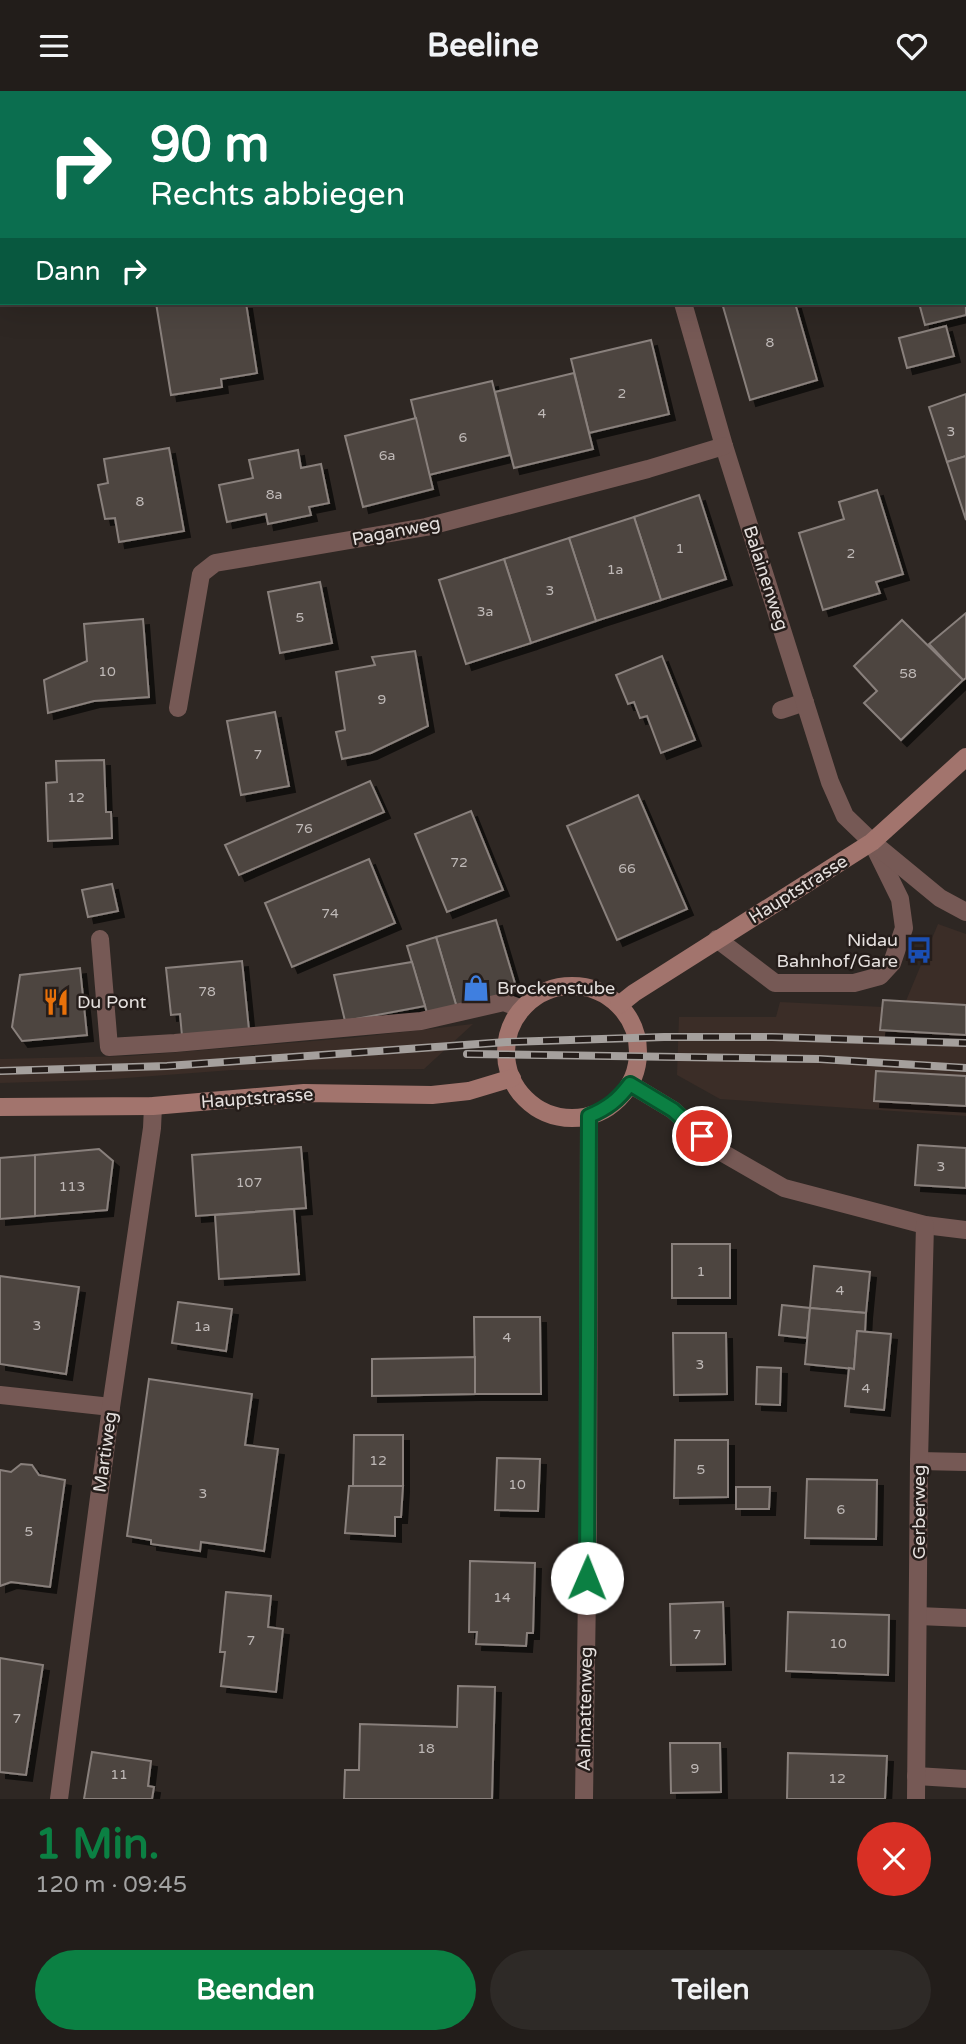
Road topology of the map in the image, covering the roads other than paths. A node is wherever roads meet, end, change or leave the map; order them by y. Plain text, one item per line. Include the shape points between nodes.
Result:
1 (683, 305) edge
2 (724, 446) junction
3 (805, 702) junction
4 (178, 708) dead end
5 (781, 710) dead end
6 (966, 757) edge
7 (872, 842) junction
8 (966, 912) edge
9 (100, 939) dead end
10 (718, 939) junction
11 (619, 1005) junction
12 (522, 1009) junction
13 (512, 1078) junction
14 (630, 1084) junction
15 (153, 1105) junction
16 (0, 1107) edge
17 (589, 1116) junction
18 (925, 1225) junction
19 (966, 1230) edge
20 (0, 1395) edge
21 (111, 1407) junction
22 (919, 1461) junction
23 (966, 1462) edge
24 (918, 1616) junction
25 (966, 1618) edge
26 (916, 1776) junction
27 (966, 1779) edge
28 (59, 1799) edge
29 (584, 1799) edge
30 (916, 1799) edge

1 - 2 street, Balainenweg
2 - 3 street, Balainenweg
2 - 4 street, Paganweg via 426,527 215,563 201,574
3 - 5 street
3 - 7 street, Balainenweg via 845,817
6 - 7 main road, Hauptstrasse
7 - 8 street, Balainenweg via 940,898
7 - 10 main road, Hauptstrasse
7 - 10 street via 900,899 905,928 892,963 880,976 855,983 775,983
9 - 12 street via 109,1047 421,1021 504,1002
10 - 11 main road, Hauptstrasse
11 - 12 main road via 601,992 580,986 538,995
11 - 14 main road via 636,1037 638,1056
12 - 13 main road via 507,1042
13 - 15 main road, Hauptstrasse via 469,1091 432,1095 304,1093
13 - 17 main road via 535,1107 552,1115
14 - 17 main road via 606,1109
14 - 18 street via 673,1110 716,1149 784,1188
15 - 16 main road, Hauptstrasse
15 - 21 street, Martiweg
17 - 29 street, Aalmattenweg
18 - 19 street
18 - 22 street, Gerberweg
20 - 21 street
21 - 28 street, Martiweg
22 - 23 street
22 - 24 street, Gerberweg
24 - 25 street
24 - 26 street, Gerberweg
26 - 27 street
26 - 30 street, Gerberweg

